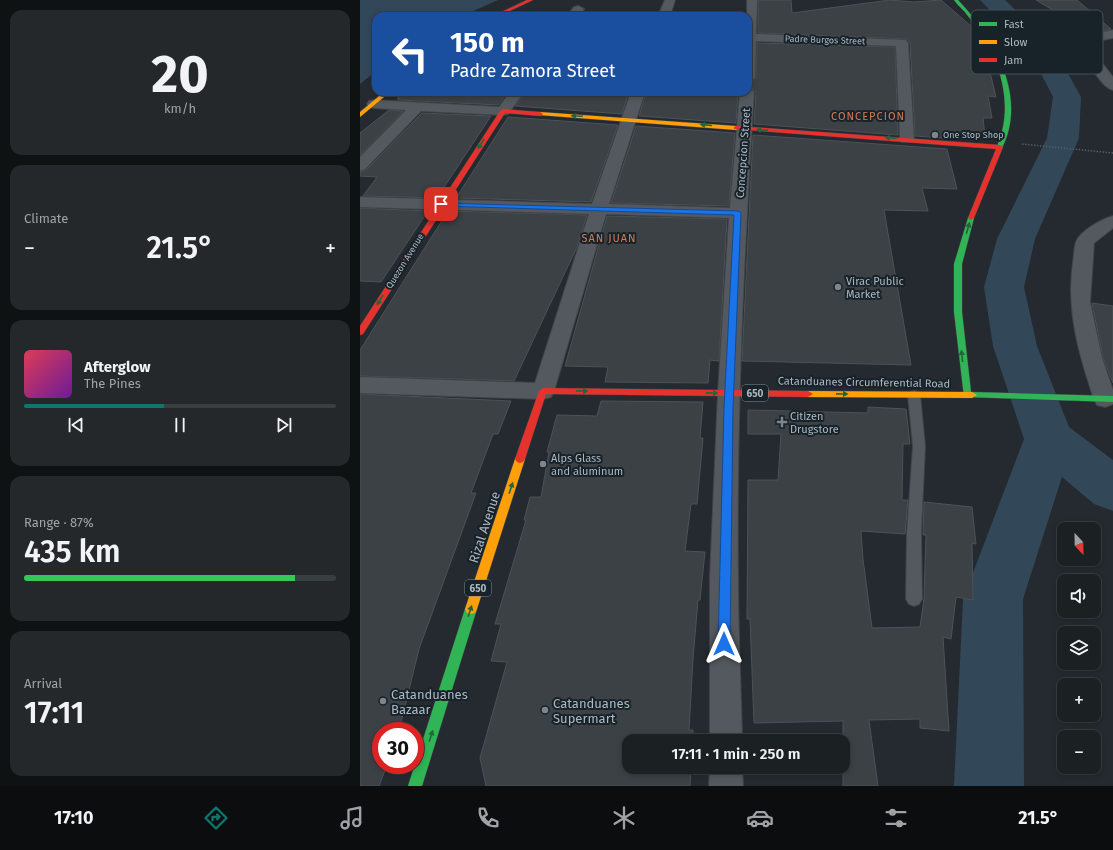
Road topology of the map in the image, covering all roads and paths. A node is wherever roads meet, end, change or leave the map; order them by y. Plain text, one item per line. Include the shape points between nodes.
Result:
1 (531, 0) edge
2 (670, 0) edge
3 (752, 0) edge
4 (956, 0) edge
5 (504, 12) edge
6 (666, 12) edge
7 (751, 12) edge
8 (971, 17) edge
9 (1113, 34) edge
10 (1103, 36) edge
11 (752, 37) edge
12 (1103, 73) edge
13 (1003, 74) edge
14 (1113, 86) edge
15 (383, 96) edge
16 (514, 96) edge
17 (637, 96) edge
18 (747, 96) edge
19 (374, 104) junction
20 (418, 106) junction
21 (502, 111) junction
22 (360, 116) edge
23 (629, 119) junction
24 (745, 128) junction
25 (907, 139) junction
26 (1026, 144) dead end
27 (1000, 147) junction
28 (1113, 153) edge
29 (360, 166) edge
30 (360, 202) edge
31 (441, 204) junction
32 (599, 208) junction
33 (738, 213) junction
34 (1113, 221) edge
35 (360, 332) edge
36 (360, 385) edge
37 (543, 390) junction
38 (729, 393) junction
39 (914, 395) junction
40 (967, 395) junction
41 (1102, 399) edge
42 (914, 599) dead end
43 (726, 734) edge
44 (726, 774) edge
45 (415, 786) edge
46 (726, 786) edge

1 - 5 main road
2 - 6 street
3 - 7 street
4 - 8 main road
9 - 10 street
11 - 25 street, Padre Burgos Street via 902,43
12 - 14 street
13 - 27 main road via 1009,96 1006,133
15 - 19 main road
16 - 21 street, Quezon Avenue
17 - 23 street
18 - 24 street, Concepcion Street
19 - 20 street
19 - 22 main road
20 - 21 street
20 - 29 street
23 -> 21 main road
21 -> 31 main road, Quezon Avenue
24 -> 23 main road
23 - 32 street
25 -> 24 main road
24 - 33 street, Concepcion Street
25 - 27 main road
26 - 28 path
40 -> 27 main road via 958,312 958,264 970,220
30 - 31 street
31 - 32 street
31 -> 35 main road, Quezon Avenue
32 - 33 street
32 - 37 street
33 - 38 street, Concepcion Street
34 - 41 street via 1100,228 1085,242 1081,273 1080,302
36 - 37 street
37 -> 38 main road, Catanduanes Circumferential Road / 650
45 -> 37 main road, Rizal Avenue / 650 via 466,621
38 -> 39 main road, Catanduanes Circumferential Road / 650
38 - 43 street, Concepcion Street via 724,578
39 - 40 main road, Catanduanes Circumferential Road / 650
39 - 42 lane via 919,446 914,533
40 - 41 main road, Catanduanes Circumferential Road / 650
44 - 46 street

